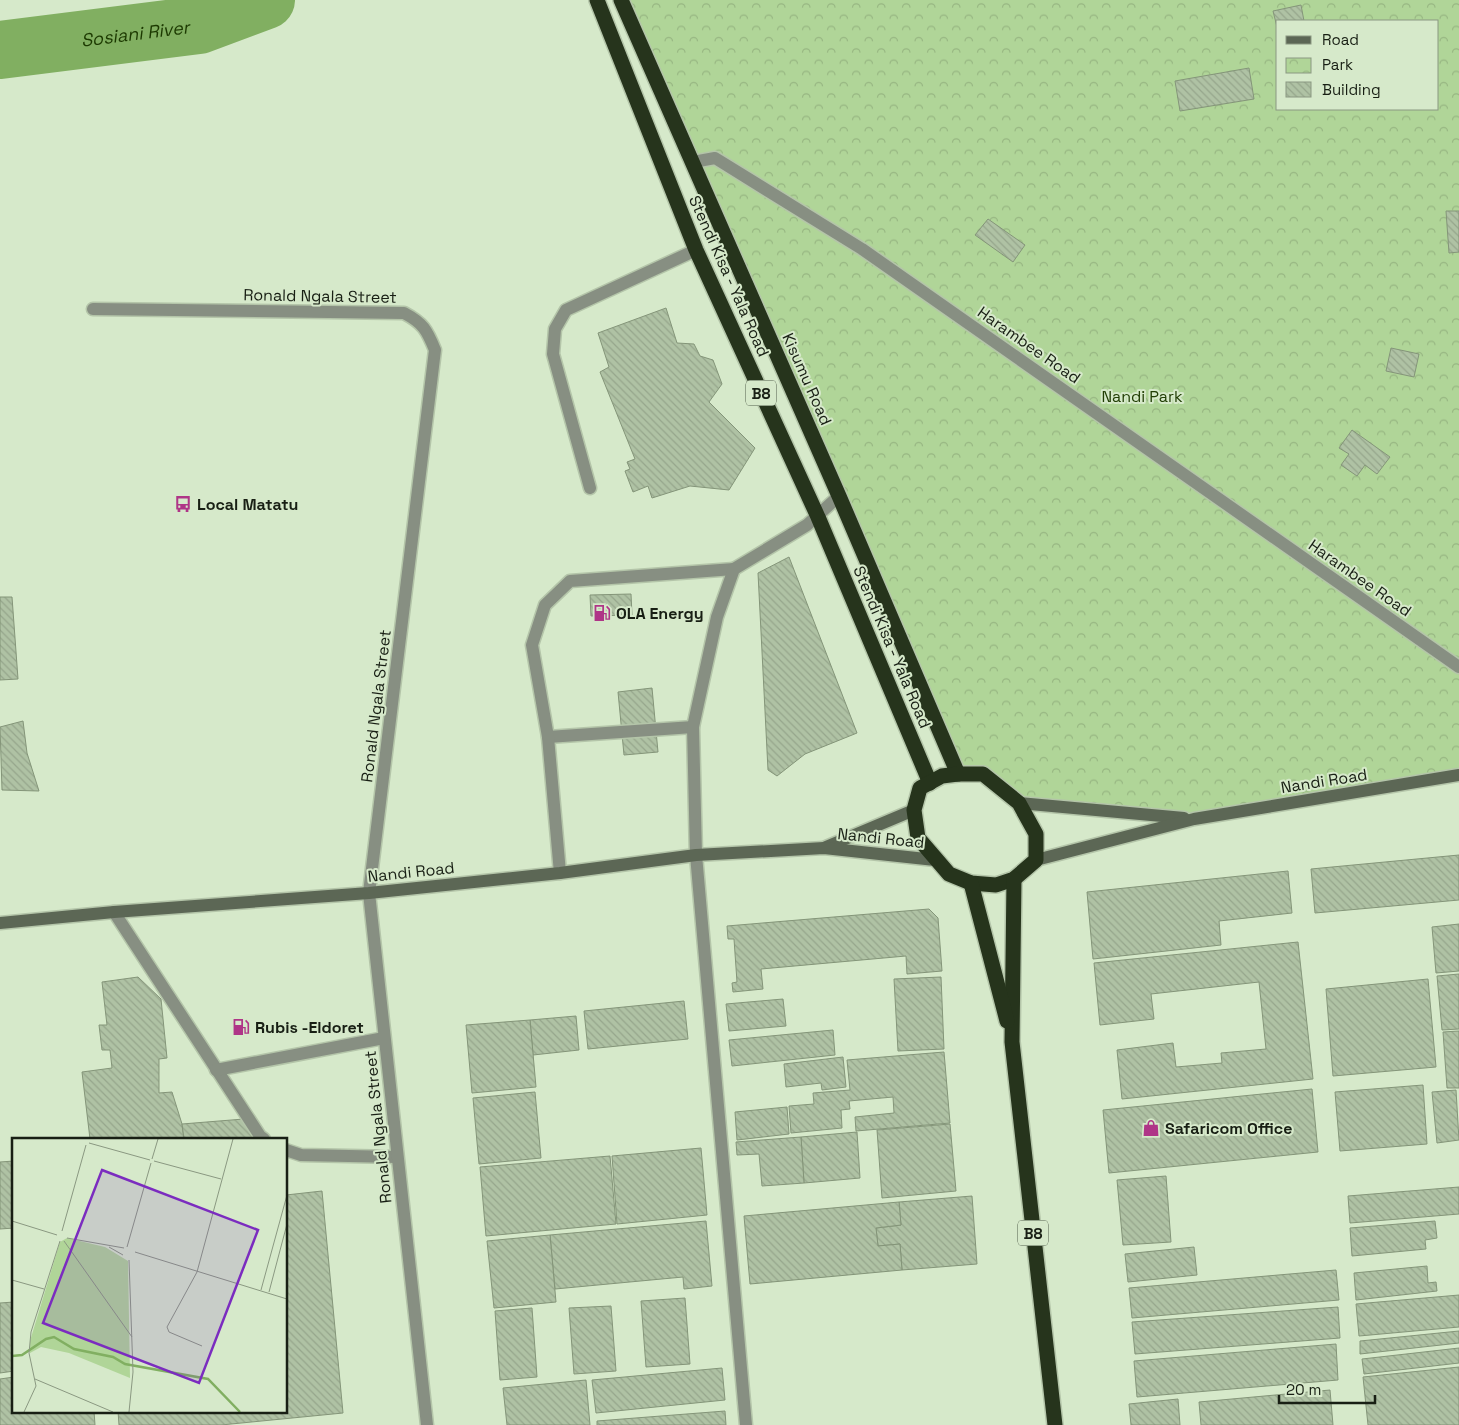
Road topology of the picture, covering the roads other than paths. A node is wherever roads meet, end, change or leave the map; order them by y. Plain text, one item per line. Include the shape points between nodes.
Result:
1 (597, 0) edge
2 (621, 0) edge
3 (693, 162) junction
4 (696, 250) junction
5 (93, 309) dead end
6 (590, 488) dead end
7 (839, 496) junction
8 (818, 517) junction
9 (734, 569) junction
10 (1459, 667) edge
11 (694, 728) junction
12 (548, 737) junction
13 (958, 774) junction
14 (1459, 775) edge
15 (930, 783) junction
16 (1018, 803) junction
17 (914, 810) junction
18 (1194, 819) junction
19 (824, 848) junction
20 (696, 855) junction
21 (935, 860) junction
22 (1036, 860) junction
23 (560, 873) junction
24 (1014, 879) junction
25 (971, 883) junction
26 (369, 893) junction
27 (114, 912) junction
28 (0, 923) edge
29 (384, 1038) junction
30 (1012, 1042) junction
31 (216, 1070) junction
32 (263, 1138) edge
33 (288, 1151) edge
34 (397, 1157) junction
35 (427, 1425) edge
36 (746, 1425) edge
37 (1055, 1425) edge

1 - 4 highway, Stendi Kisa - Yala Road / B8
2 - 3 highway, Kisumu Road / B8
3 - 7 highway, Kisumu Road / B8
3 - 10 street, Harambee Road via 714,158 862,248
4 - 6 street via 566,310 555,329 553,354
4 - 8 highway, Stendi Kisa - Yala Road / B8
5 - 26 street, Ronald Ngala Street via 404,313 419,321 428,333 435,350 434,365
7 - 8 street
7 - 13 highway, Kisumu Road / B8
8 - 9 street
8 - 15 highway, Stendi Kisa - Yala Road / B8
9 - 11 street via 717,617
9 - 12 street via 570,581 545,605 532,645
11 - 12 street
11 - 20 street
12 - 23 street
13 - 15 highway via 942,776
13 - 16 highway via 982,774
14 - 18 street, Nandi Road
15 - 17 highway via 920,788
16 - 18 street, Nandi Road
16 - 22 highway via 1036,834
17 - 19 street, Nandi Road
17 - 21 highway via 918,838
18 - 22 street, Nandi Road
19 - 20 street, Nandi Road
19 - 21 street, Nandi Road
20 - 23 street, Nandi Road
20 - 36 street
21 - 25 highway via 949,874
22 - 24 highway
23 - 26 street, Nandi Road
24 - 25 highway via 996,885
24 - 30 highway, B8
25 - 30 highway, B8
26 - 27 street, Nandi Road
26 - 29 street, Ronald Ngala Street
27 - 28 street, Nandi Road
27 - 31 street
29 - 31 street
29 - 34 street, Ronald Ngala Street
30 - 37 highway, B8
31 - 32 street
33 - 34 street via 301,1155
34 - 35 street, Ronald Ngala Street

